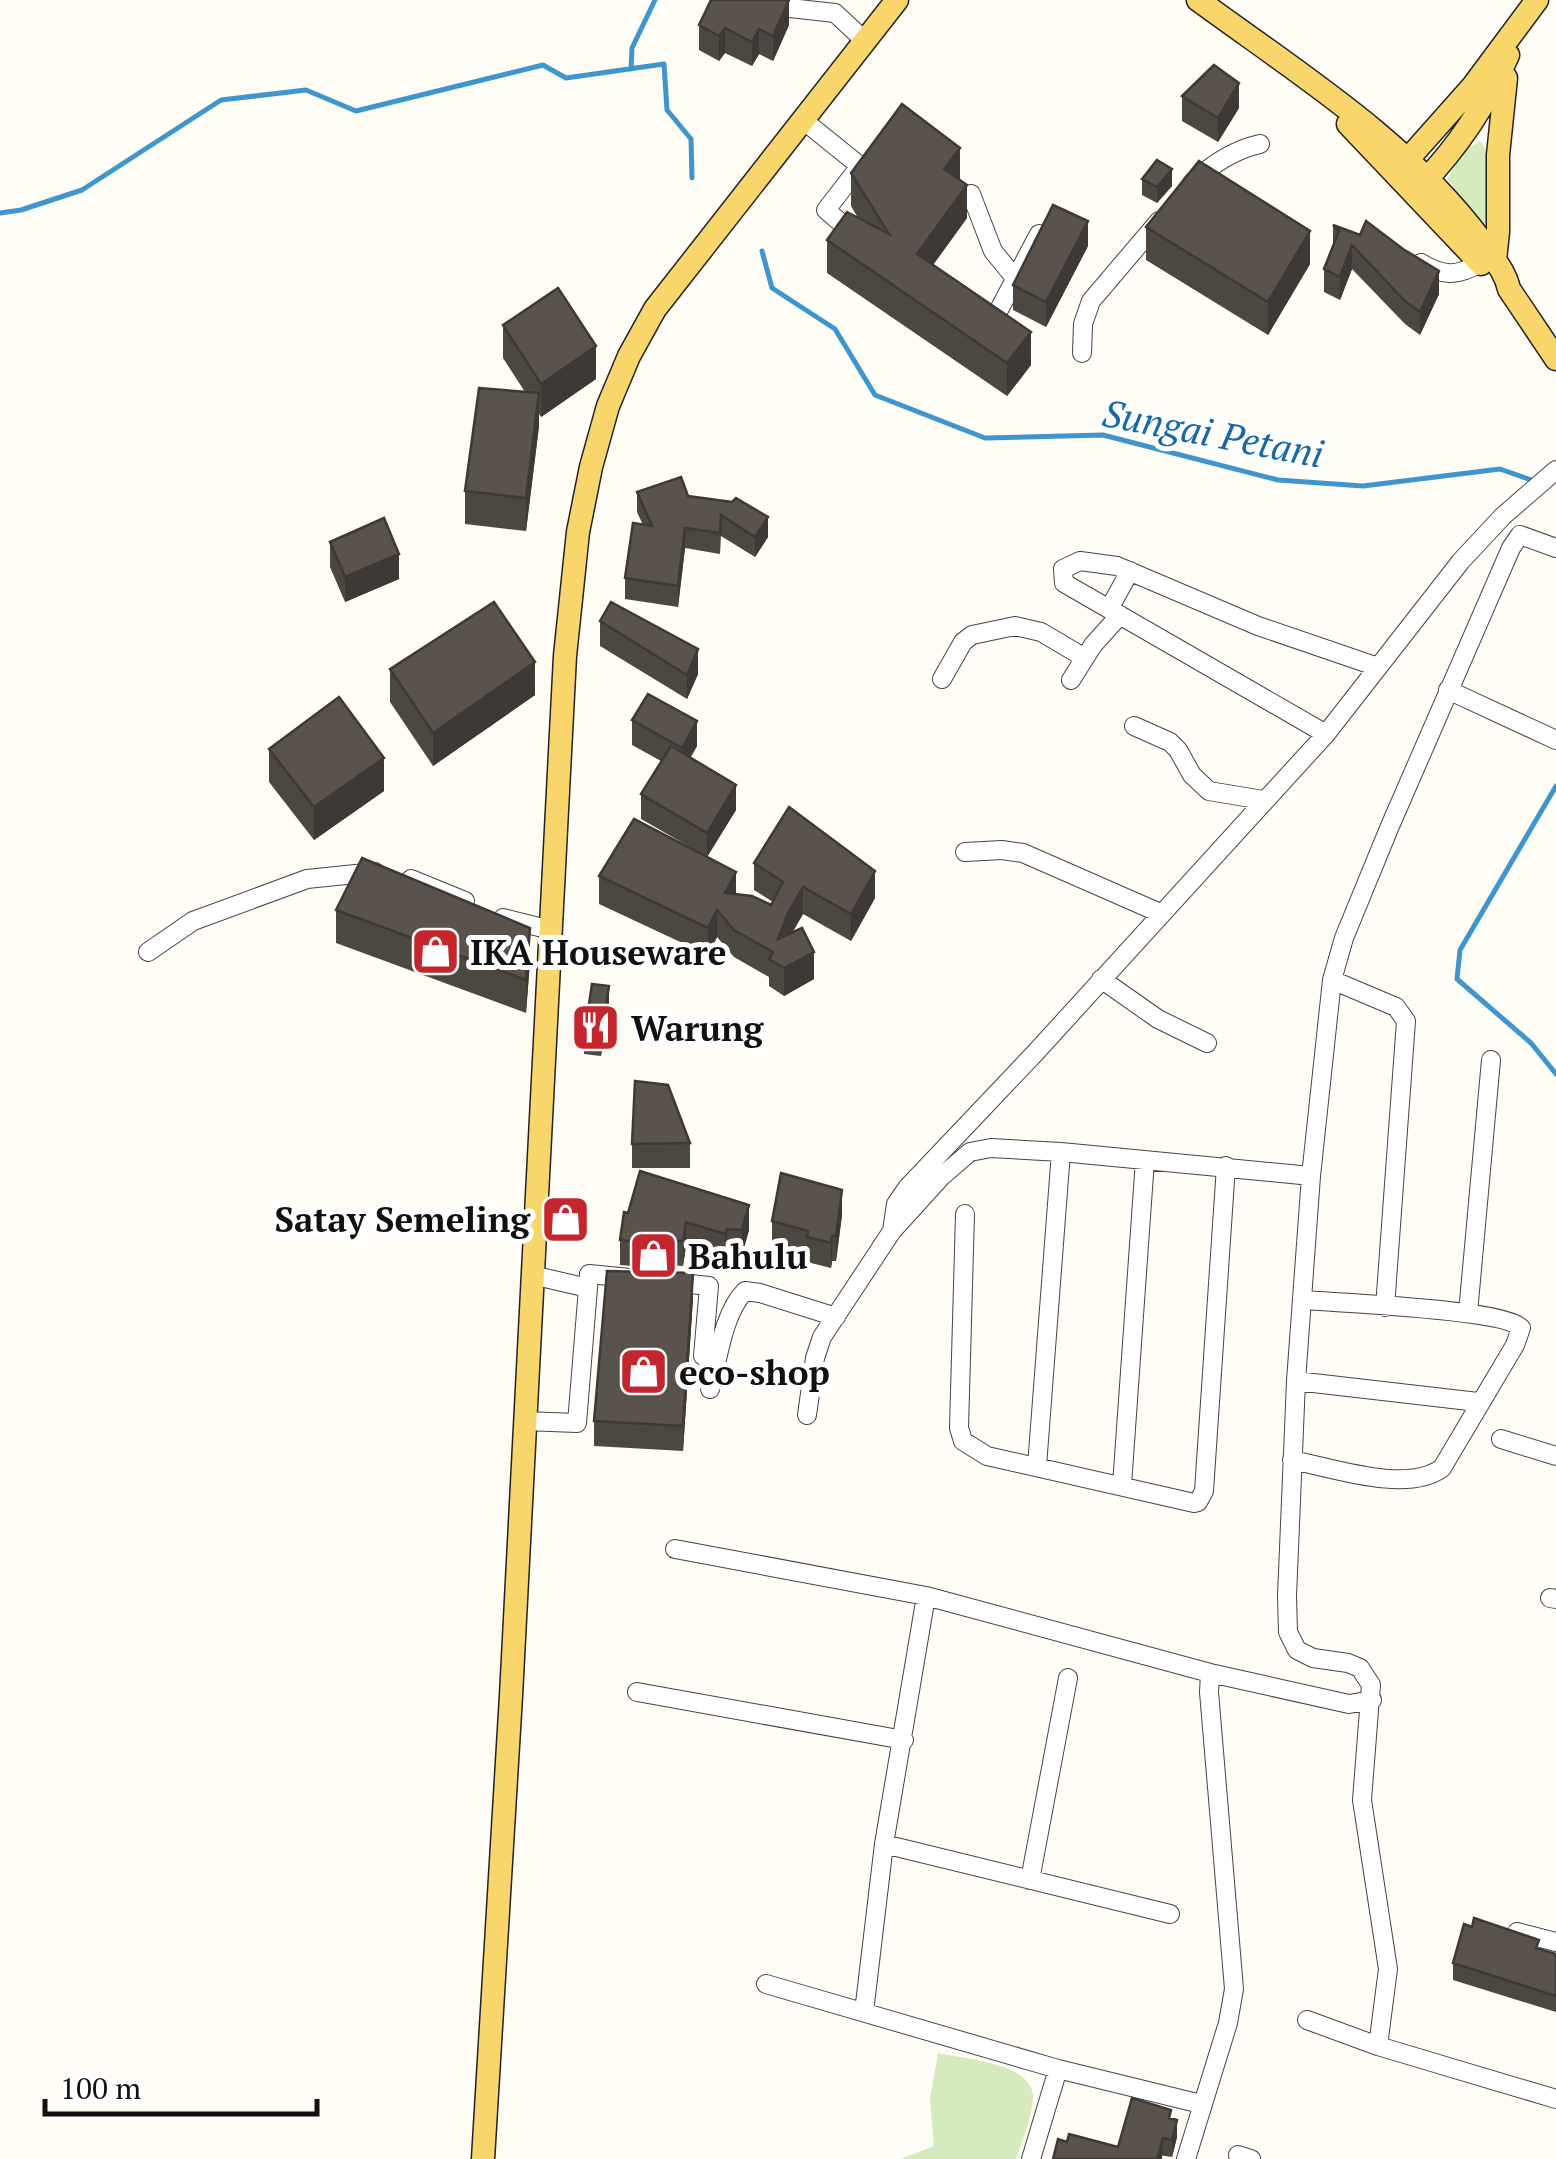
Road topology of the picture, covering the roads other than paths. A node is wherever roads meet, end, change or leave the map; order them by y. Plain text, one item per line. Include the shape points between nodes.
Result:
1 (897, 0) edge
2 (1198, 0) edge
3 (1532, 6) edge
4 (790, 8) edge
5 (866, 41) junction
6 (1510, 50) junction
7 (803, 120) junction
8 (1260, 144) dead end
9 (1402, 166) junction
10 (1422, 184) junction
11 (971, 194) edge
12 (1038, 234) edge
13 (856, 236) edge
14 (1403, 252) edge
15 (1488, 261) junction
16 (1015, 278) junction
17 (992, 323) edge
18 (1082, 353) dead end
19 (1556, 359) edge
20 (1554, 472) edge
21 (1508, 511) junction
22 (1520, 535) junction
23 (1556, 548) edge
24 (1130, 571) junction
25 (1114, 612) junction
26 (1085, 658) junction
27 (1378, 668) junction
28 (942, 679) dead end
29 (1071, 680) dead end
30 (1448, 690) junction
31 (1134, 726) dead end
32 (1326, 734) junction
33 (1556, 740) edge
34 (1263, 800) junction
35 (964, 852) dead end
36 (1160, 913) junction
37 (550, 930) junction
38 (148, 952) dead end
39 (1100, 979) junction
40 (1332, 980) junction
41 (1207, 1042) dead end
42 (1491, 1060) dead end
43 (1061, 1152) junction
44 (1145, 1160) junction
45 (1226, 1166) junction
46 (1311, 1176) junction
47 (965, 1214) dead end
48 (892, 1231) junction
49 (532, 1275) junction
50 (588, 1288) junction
51 (1304, 1300) junction
52 (1385, 1307) junction
53 (1468, 1313) junction
54 (836, 1317) junction
55 (703, 1356) dead end
56 (1296, 1381) junction
57 (710, 1389) dead end
58 (1478, 1402) junction
59 (807, 1415) dead end
60 (524, 1421) junction
61 (1501, 1439) dead end
62 (1556, 1456) edge
63 (1292, 1460) junction
64 (1036, 1466) junction
65 (1122, 1486) junction
66 (675, 1549) dead end
67 (926, 1596) junction
68 (1210, 1673) junction
69 (1068, 1678) dead end
70 (637, 1692) dead end
71 (1372, 1700) junction
72 (904, 1740) junction
73 (884, 1844) junction
74 (1030, 1880) junction
75 (1170, 1914) dead end
76 (1517, 1932) edge
77 (1556, 1942) edge
78 (766, 1984) dead end
79 (864, 2012) junction
80 (1307, 2020) dead end
81 (1378, 2046) junction
82 (1058, 2069) junction
83 (1556, 2099) edge
84 (1201, 2104) junction
85 (483, 2159) edge
86 (1032, 2159) edge
87 (1186, 2159) edge

1 - 5 main road
2 - 9 main road via 1314,86
3 - 6 main road
3 - 9 main road
4 - 5 street via 835,13
5 - 7 main road
6 - 10 main road via 1489,98
6 - 15 main road via 1498,155 1498,232
7 - 13 street via 860,166 826,210
7 - 37 main road via 655,309 599,432 578,532 564,656
8 - 18 street via 1210,166 1178,196 1091,301
9 - 10 main road
10 - 15 main road
11 - 16 street via 993,251
12 - 16 street
14 - 15 street via 1448,275
15 - 19 main road via 1497,283
16 - 17 street
20 - 21 street
21 - 22 street
21 - 27 street
22 - 23 street
22 - 30 street
24 - 25 street
24 - 25 street via 1090,561 1064,569 1064,584
24 - 27 street
25 - 26 street
25 - 32 street
26 - 28 street via 1041,632 1016,626 972,635
26 - 29 street
27 - 32 street
30 - 33 street
30 - 40 street
31 - 34 street via 1170,742 1209,790
32 - 34 street
34 - 36 street
35 - 36 street via 1024,853
36 - 39 street
37 - 38 street via 402,876 371,872 307,879 193,921
37 - 49 main road
39 - 41 street via 1158,1020
39 - 48 street via 907,1188 896,1204
40 - 46 street
40 - 52 street via 1396,1007 1406,1021
42 - 53 street
43 - 44 street
43 - 48 street via 970,1152
43 - 64 street
44 - 45 street
44 - 65 street
45 - 46 street
45 - 65 street via 1204,1491 1198,1502 1188,1502
46 - 51 street
47 - 64 street via 959,1428 978,1453
48 - 54 street
49 - 50 street
49 - 60 main road
50 - 55 street via 589,1274 708,1286
50 - 60 street via 577,1423
51 - 52 street
51 - 56 street
52 - 53 street
53 - 58 street via 1521,1328
54 - 57 street via 745,1292
54 - 59 street via 817,1350
56 - 58 street
56 - 63 street
58 - 63 street via 1431,1476 1403,1481
60 - 85 main road
61 - 62 street
63 - 71 street via 1288,1632 1304,1655 1360,1668
64 - 65 street
66 - 67 street
67 - 68 street
67 - 72 street
68 - 71 street via 1349,1704
68 - 84 street via 1234,1989
69 - 74 street
70 - 72 street
71 - 81 street via 1362,1800 1388,1969
72 - 73 street
73 - 74 street
73 - 79 street
74 - 75 street
76 - 77 street
78 - 79 street
79 - 82 street
80 - 81 street
81 - 83 street
82 - 84 street
82 - 86 street
84 - 87 street

